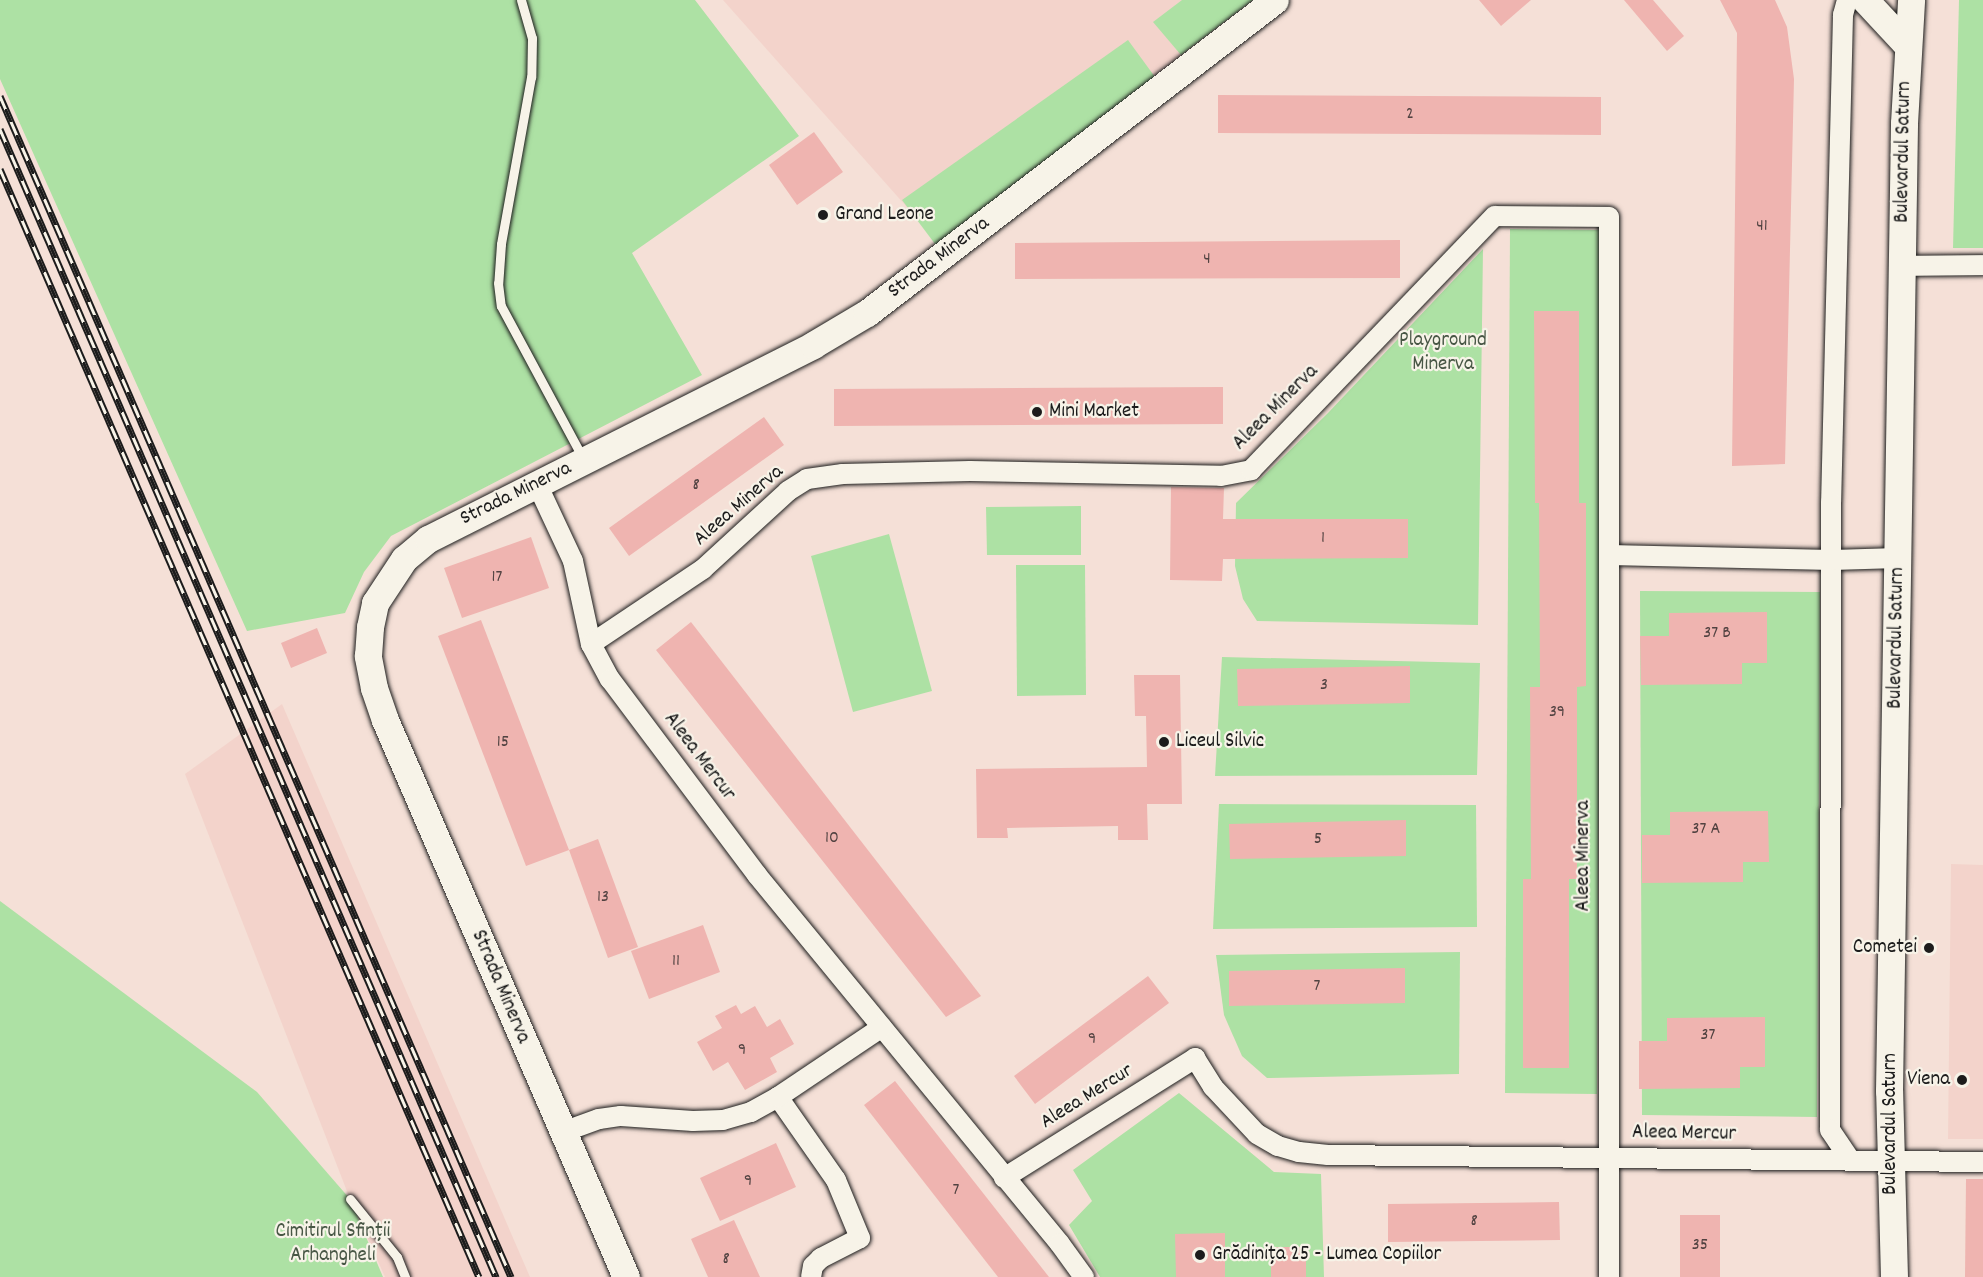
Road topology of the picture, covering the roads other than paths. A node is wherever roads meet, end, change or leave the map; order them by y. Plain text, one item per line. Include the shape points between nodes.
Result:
1 (521, 0) edge
2 (1275, 0) edge
3 (1865, 0) edge
4 (1911, 0) edge
5 (1845, 8) edge
6 (1907, 45) junction
7 (1983, 265) edge
8 (1901, 266) junction
9 (585, 460) junction
10 (537, 484) junction
11 (1609, 555) junction
12 (1898, 558) junction
13 (1832, 560) junction
14 (591, 644) junction
15 (882, 1027) junction
16 (778, 1097) junction
17 (563, 1132) junction
18 (1609, 1157) junction
19 (1851, 1161) junction
20 (1890, 1161) junction
21 (1983, 1162) edge
22 (1004, 1178) junction
23 (350, 1199) dead end
24 (405, 1277) edge
25 (626, 1277) edge
26 (811, 1277) edge
27 (1084, 1277) edge
28 (1609, 1277) edge
29 (1893, 1277) edge

1 - 9 lane via 532,38 531,77 501,244 501,306
2 - 9 street, Strada Minerva via 867,313 813,345
3 - 6 street
4 - 6 street, Bulevardul Saturn
5 - 13 street
6 - 8 street, Bulevardul Saturn
7 - 8 street
8 - 12 street, Bulevardul Saturn
9 - 10 street, Strada Minerva
10 - 14 street, Aleea Mercur via 573,561
10 - 17 street, Strada Minerva via 428,538 404,559 375,603 368,656 385,720
11 - 13 street
11 - 14 street, Aleea Minerva via 1610,217 1495,216 1251,470 1221,476 970,471 843,474 807,479 788,491 703,569
11 - 18 street, Aleea Minerva
12 - 13 street
12 - 20 street, Bulevardul Saturn
13 - 19 street via 1830,1130
14 - 15 street, Aleea Mercur via 610,679 757,875
15 - 16 street
15 - 22 street, Aleea Mercur
16 - 17 street via 751,1112 723,1120 621,1116
16 - 26 street via 836,1180 860,1238 821,1258 813,1266
17 - 25 street, Strada Minerva
18 - 19 street, Aleea Mercur
18 - 22 street, Aleea Mercur via 1299,1152 1257,1134 1213,1087 1195,1058
18 - 28 street, Aleea Mercur
19 - 20 street, Aleea Mercur
20 - 21 street, Aleea Mercur
20 - 29 street, Bulevardul Saturn
22 - 27 street, Aleea Mercur
23 - 24 lane via 397,1257

